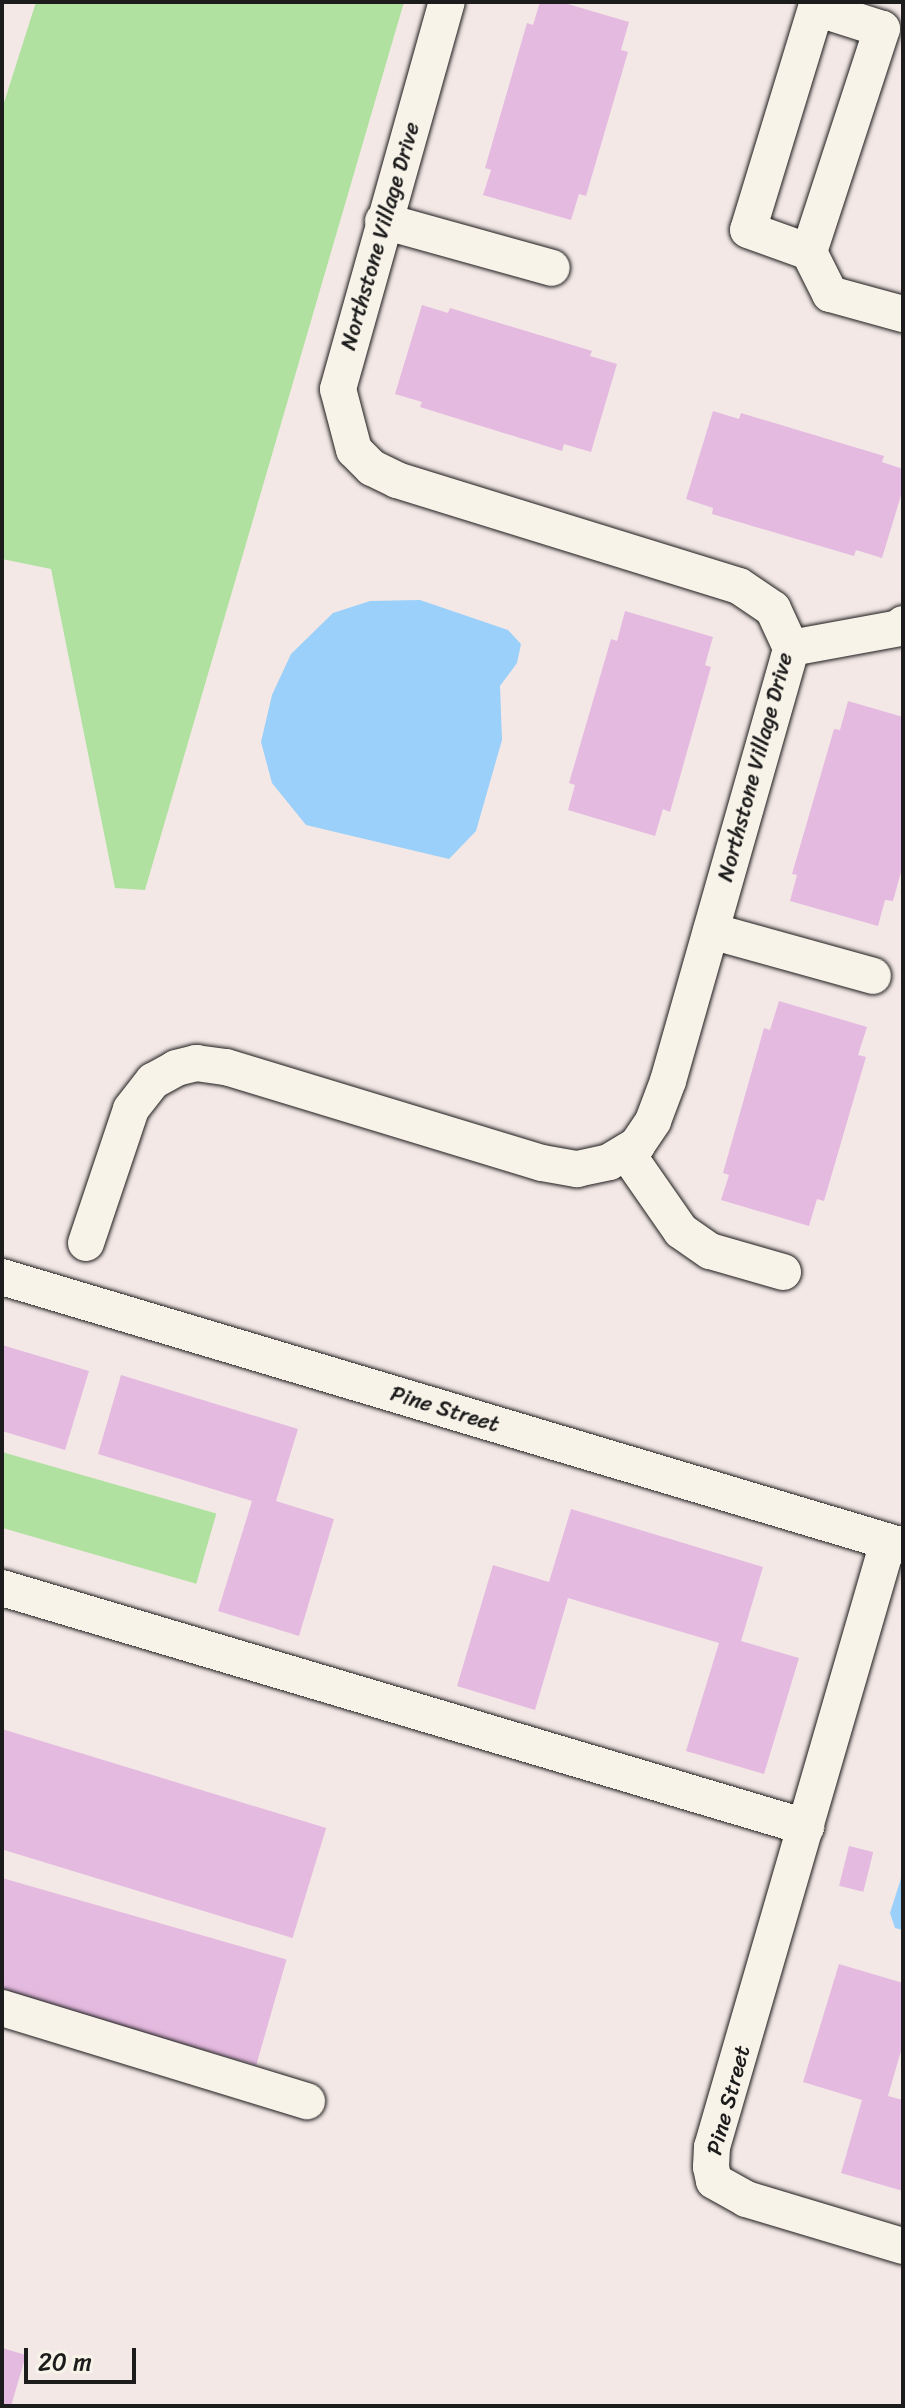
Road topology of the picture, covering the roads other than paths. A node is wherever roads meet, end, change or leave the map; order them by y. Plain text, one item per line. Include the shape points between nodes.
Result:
1 (447, 2) edge
2 (383, 221) junction
3 (809, 252) junction
4 (552, 268) dead end
5 (903, 314) edge
6 (903, 624) edge
7 (791, 648) junction
8 (711, 931) junction
9 (873, 976) dead end
10 (626, 1152) junction
11 (86, 1243) dead end
12 (783, 1272) dead end
13 (2, 1277) edge
14 (896, 1544) edge
15 (2, 1588) edge
16 (806, 1827) junction
17 (2, 2008) edge
18 (307, 2101) dead end
19 (903, 2246) edge

1 - 2 street, Northstone Village Drive
2 - 4 street
2 - 7 street, Northstone Village Drive via 338,389 354,450 372,468 397,480 739,586 773,609
3 - 3 street via 882,29 816,8 748,230
3 - 5 street via 830,294
6 - 7 street
7 - 8 street, Northstone Village Drive
8 - 9 street
8 - 10 street, Northstone Village Drive via 653,1121
10 - 11 street, Northstone Village Drive via 577,1169 542,1163 226,1067 196,1063 153,1081 131,1109
10 - 12 street via 681,1231 710,1251
13 - 14 street, Pine Street
14 - 16 street, Pine Street
15 - 16 street
16 - 19 street, Pine Street via 712,2147 714,2181 746,2199
17 - 18 street

